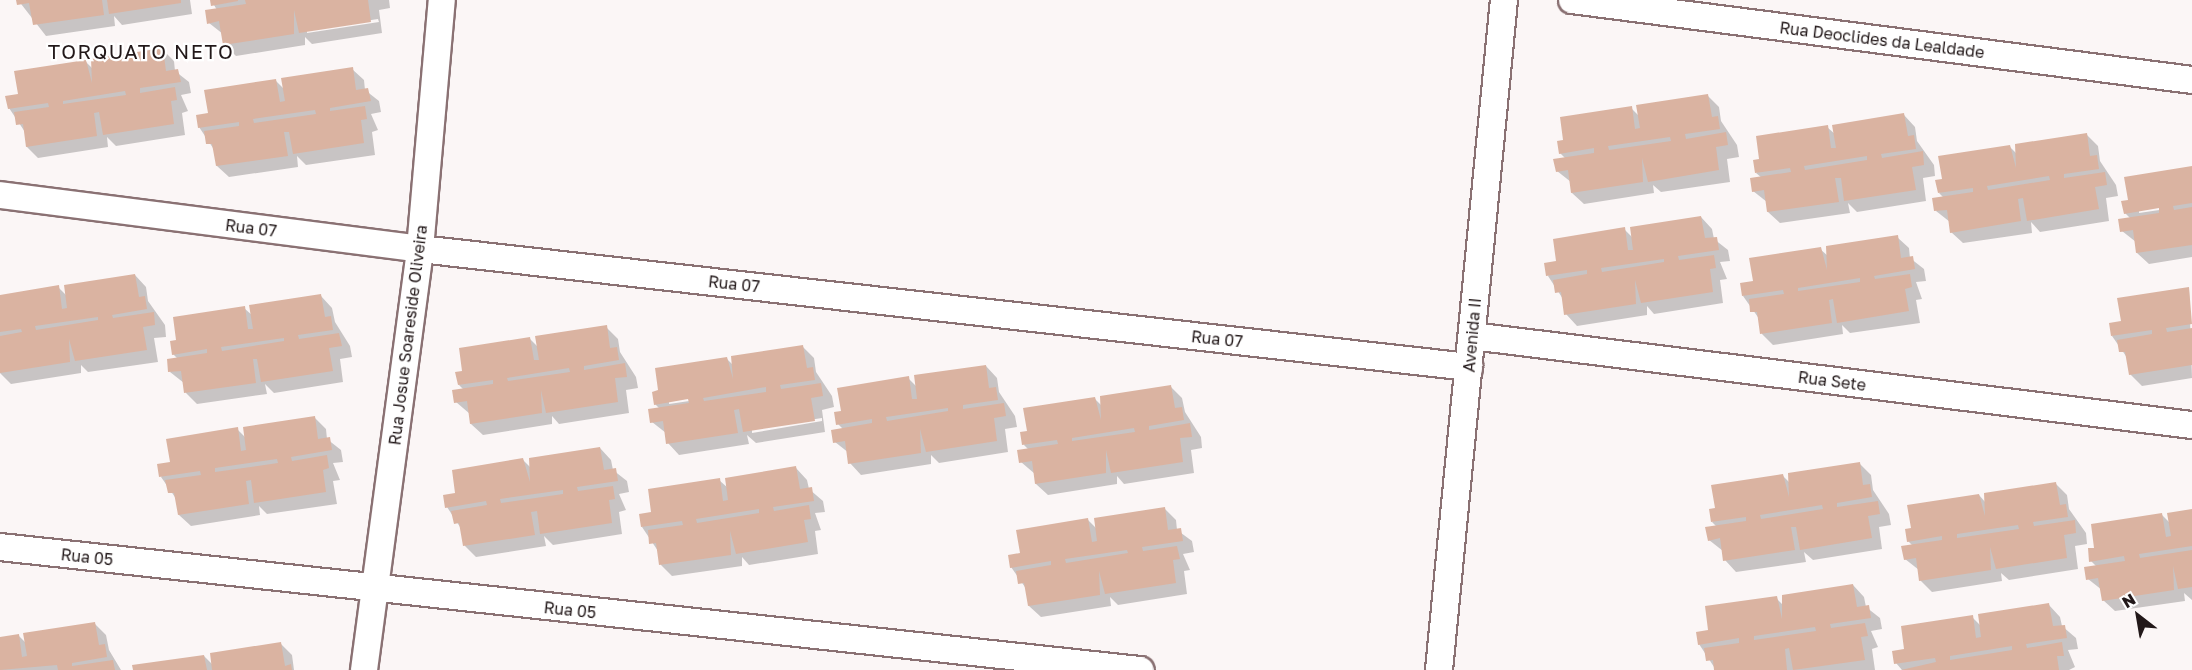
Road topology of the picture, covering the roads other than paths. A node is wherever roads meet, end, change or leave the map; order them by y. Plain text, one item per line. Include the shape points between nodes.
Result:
1 (442, 0) edge
2 (1504, 0) edge
3 (1572, 0) edge
4 (2192, 80) edge
5 (0, 195) edge
6 (420, 249) junction
7 (1472, 336) junction
8 (1469, 367) junction
9 (2192, 425) edge
10 (0, 547) edge
11 (374, 589) junction
12 (364, 670) edge
13 (1140, 670) edge
14 (1439, 670) edge

1 - 6 street, Rua Josue Soareside Oliveira
2 - 7 street, Avenida II
3 - 4 street, Rua Deoclides da Lealdade
5 - 6 street, Rua 07
6 - 8 street, Rua 07
6 - 11 street, Rua Josue Soareside Oliveira
7 - 8 street, Avenida II
7 - 9 street, Rua Sete
8 - 14 street, Avenida II
10 - 11 street, Rua 05
11 - 12 street, Rua Josue Soareside Oliveira
11 - 13 street, Rua 05

